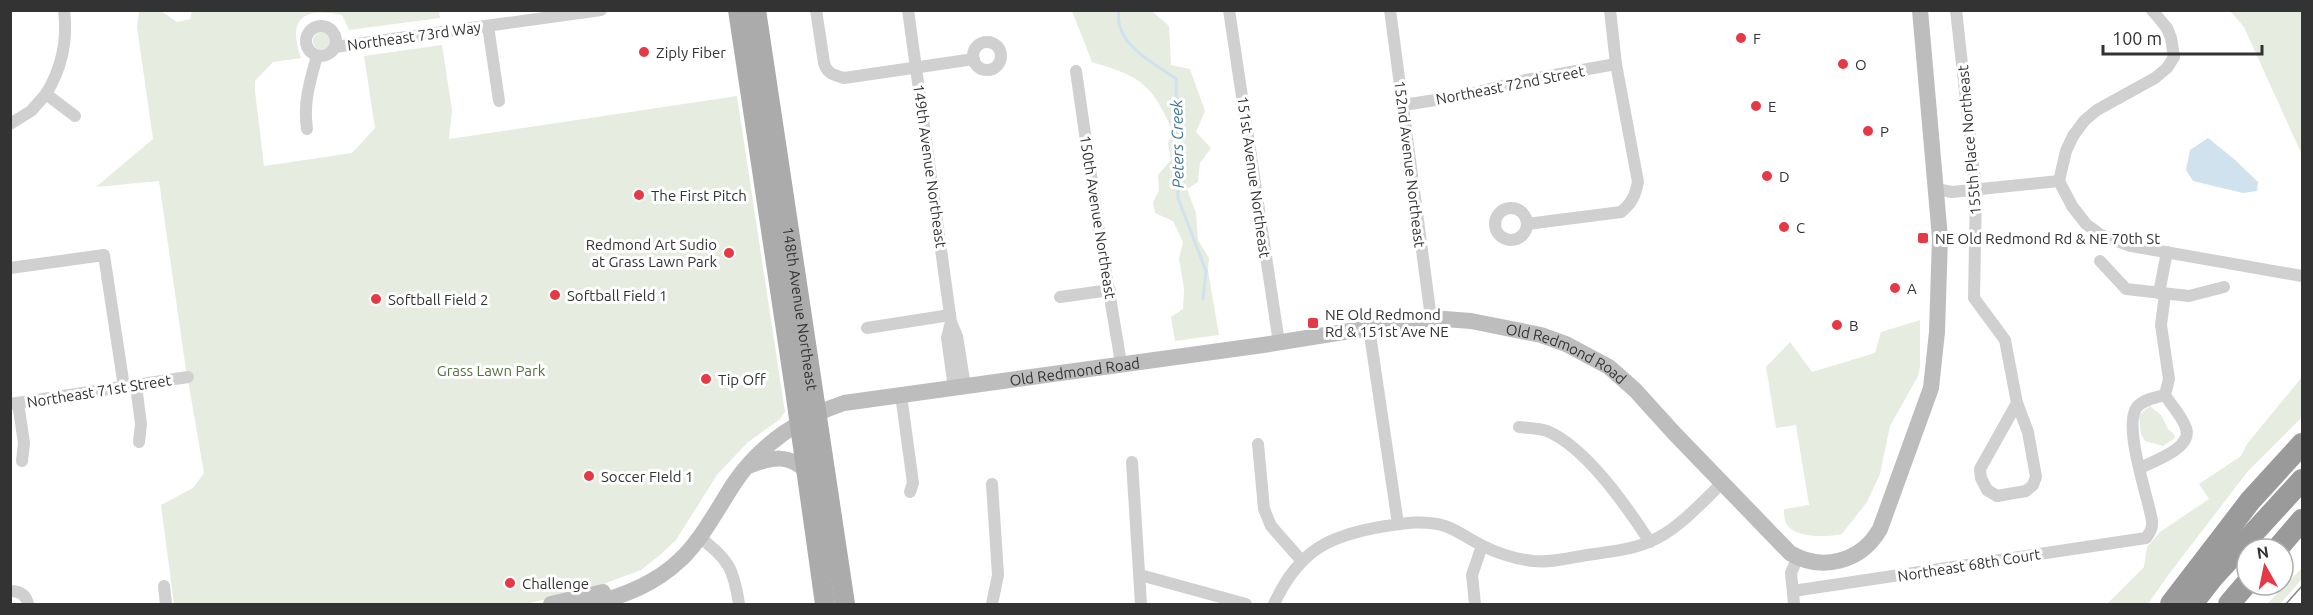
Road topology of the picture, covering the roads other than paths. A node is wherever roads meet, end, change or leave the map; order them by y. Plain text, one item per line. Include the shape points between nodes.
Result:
1 (64, 10) edge
2 (601, 10) edge
3 (738, 10) edge
4 (756, 10) edge
5 (816, 10) edge
6 (908, 10) edge
7 (1229, 10) edge
8 (1390, 10) edge
9 (1610, 10) edge
10 (1920, 10) edge
11 (1956, 10) edge
12 (2152, 10) edge
13 (488, 26) junction
14 (335, 47) junction
15 (317, 56) junction
16 (974, 58) dead end
17 (1616, 64) junction
18 (916, 68) junction
19 (1076, 71) dead end
20 (46, 94) junction
21 (499, 101) dead end
22 (1403, 105) junction
23 (75, 116) dead end
24 (10, 124) edge
25 (307, 129) dead end
26 (2060, 181) junction
27 (1936, 189) junction
28 (1976, 190) junction
29 (1527, 224) dead end
30 (2167, 252) junction
31 (2100, 261) dead end
32 (10, 268) edge
33 (2299, 271) edge
34 (2224, 286) dead end
35 (1110, 290) junction
36 (2162, 294) junction
37 (1060, 297) dead end
38 (951, 318) junction
39 (1431, 318) junction
40 (867, 328) dead end
41 (1369, 328) junction
42 (1279, 343) junction
43 (1121, 363) junction
44 (188, 377) dead end
45 (130, 387) junction
46 (959, 387) junction
47 (901, 395) junction
48 (2165, 395) junction
49 (14, 403) edge
50 (2017, 403) junction
51 (808, 418) junction
52 (1519, 427) dead end
53 (140, 442) dead end
54 (1258, 444) dead end
55 (2302, 444) edge
56 (22, 461) dead end
57 (1132, 462) dead end
58 (750, 465) junction
59 (2140, 468) junction
60 (806, 471) junction
61 (2302, 480) edge
62 (1723, 482) junction
63 (992, 484) dead end
64 (910, 492) dead end
65 (2302, 519) edge
66 (1398, 524) junction
67 (699, 536) junction
68 (2287, 537) edge
69 (1650, 542) junction
70 (1482, 546) junction
71 (1798, 557) junction
72 (1301, 560) junction
73 (1140, 575) junction
74 (164, 586) dead end
75 (10, 591) edge
76 (1792, 591) junction
77 (28, 604) edge
78 (166, 604) edge
79 (554, 604) edge
80 (591, 604) edge
81 (739, 604) edge
82 (825, 604) edge
83 (844, 604) edge
84 (992, 604) edge
85 (1141, 604) edge
86 (1246, 604) edge
87 (1274, 604) edge
88 (1475, 604) edge
89 (1794, 604) edge
90 (2170, 604) edge
91 (2192, 604) edge

1 - 20 street via 63,58
2 - 13 street, Northeast 73rd Way
3 - 51 main road, 148th Avenue Northeast
4 - 51 main road, 148th Avenue Northeast
5 - 18 street via 824,63 831,75 844,78
6 - 18 street, 149th Avenue Northeast
7 - 42 street, 151st Avenue Northeast
8 - 22 street, 152nd Avenue Northeast
9 - 17 street
10 - 27 main road
11 - 28 street, 155th Place Northeast
12 - 26 street via 2167,28 2174,57 2155,78 2084,121 2066,151
13 - 14 street, Northeast 73rd Way
13 - 21 street
14 - 15 street via 327,56
14 - 15 street via 332,31 323,26 313,28 306,41
15 - 25 street via 305,99
16 - 18 street
17 - 22 street, Northeast 72nd Street
17 - 29 street via 1638,182 1636,195 1621,212
18 - 38 street, 149th Avenue Northeast
19 - 35 street, 150th Avenue Northeast
20 - 23 street
20 - 24 street via 31,111
22 - 39 street, 152nd Avenue Northeast
26 - 28 street
26 - 30 street via 2072,206 2101,235 2131,246
27 - 28 street
27 - 71 main road via 1940,274 1933,380 1885,516 1875,537 1851,557 1821,563
28 - 50 street, 155th Place Northeast via 1974,298 2005,340
30 - 33 street
30 - 36 street
31 - 36 street via 2126,289
32 - 45 street via 104,255
34 - 36 street via 2190,296
35 - 37 street
35 - 43 street, 150th Avenue Northeast
36 - 48 street via 2161,325 2169,379
38 - 40 street
38 - 46 street, 149th Avenue Northeast via 947,338
39 - 41 main road, Old Redmond Road
39 - 62 main road, Old Redmond Road via 1471,321 1541,335 1609,367
41 - 42 main road, Old Redmond Road
41 - 66 street
42 - 43 main road, Old Redmond Road
43 - 46 main road, Old Redmond Road
44 - 45 street, Northeast 71st Street
45 - 49 street, Northeast 71st Street
45 - 53 street via 141,424
46 - 47 main road, Old Redmond Road
47 - 51 main road, Old Redmond Road via 844,403
47 - 64 street via 913,483
48 - 59 street via 2148,399 2133,413
48 - 59 street via 2185,426 2185,443
49 - 56 street via 24,443
50 - 50 street, 155th Place Northeast via 2028,432 2036,477 2026,491 1997,496 1987,490 1980,469
51 - 58 main road, Old Redmond Road via 777,437
51 - 60 main road, 148th Avenue Northeast
51 - 83 main road, 148th Avenue Northeast
52 - 69 street via 1545,430 1563,440 1611,487
54 - 72 street via 1264,509 1271,526
55 - 90 highway via 2250,501
57 - 73 street
58 - 60 main road via 765,459 790,459
58 - 67 main road, Old Redmond Road
59 - 76 street, Northeast 68th Court via 2152,523 2146,538
60 - 82 main road, 148th Avenue Northeast
61 - 91 highway
62 - 69 street via 1668,532
62 - 71 main road, Old Redmond Road
63 - 84 street via 998,575
65 - 68 highway
66 - 70 street via 1416,522 1448,527
66 - 72 street via 1353,531
67 - 79 main road, Old Redmond Road via 622,585
67 - 80 main road, Old Redmond Road via 680,560 657,578 626,595
67 - 81 street via 731,568
69 - 70 street via 1579,557 1534,561
70 - 88 street via 1472,575
71 - 76 street via 1791,573
72 - 87 street
73 - 85 street
73 - 86 street
74 - 78 street
75 - 77 street via 24,596
76 - 89 street

